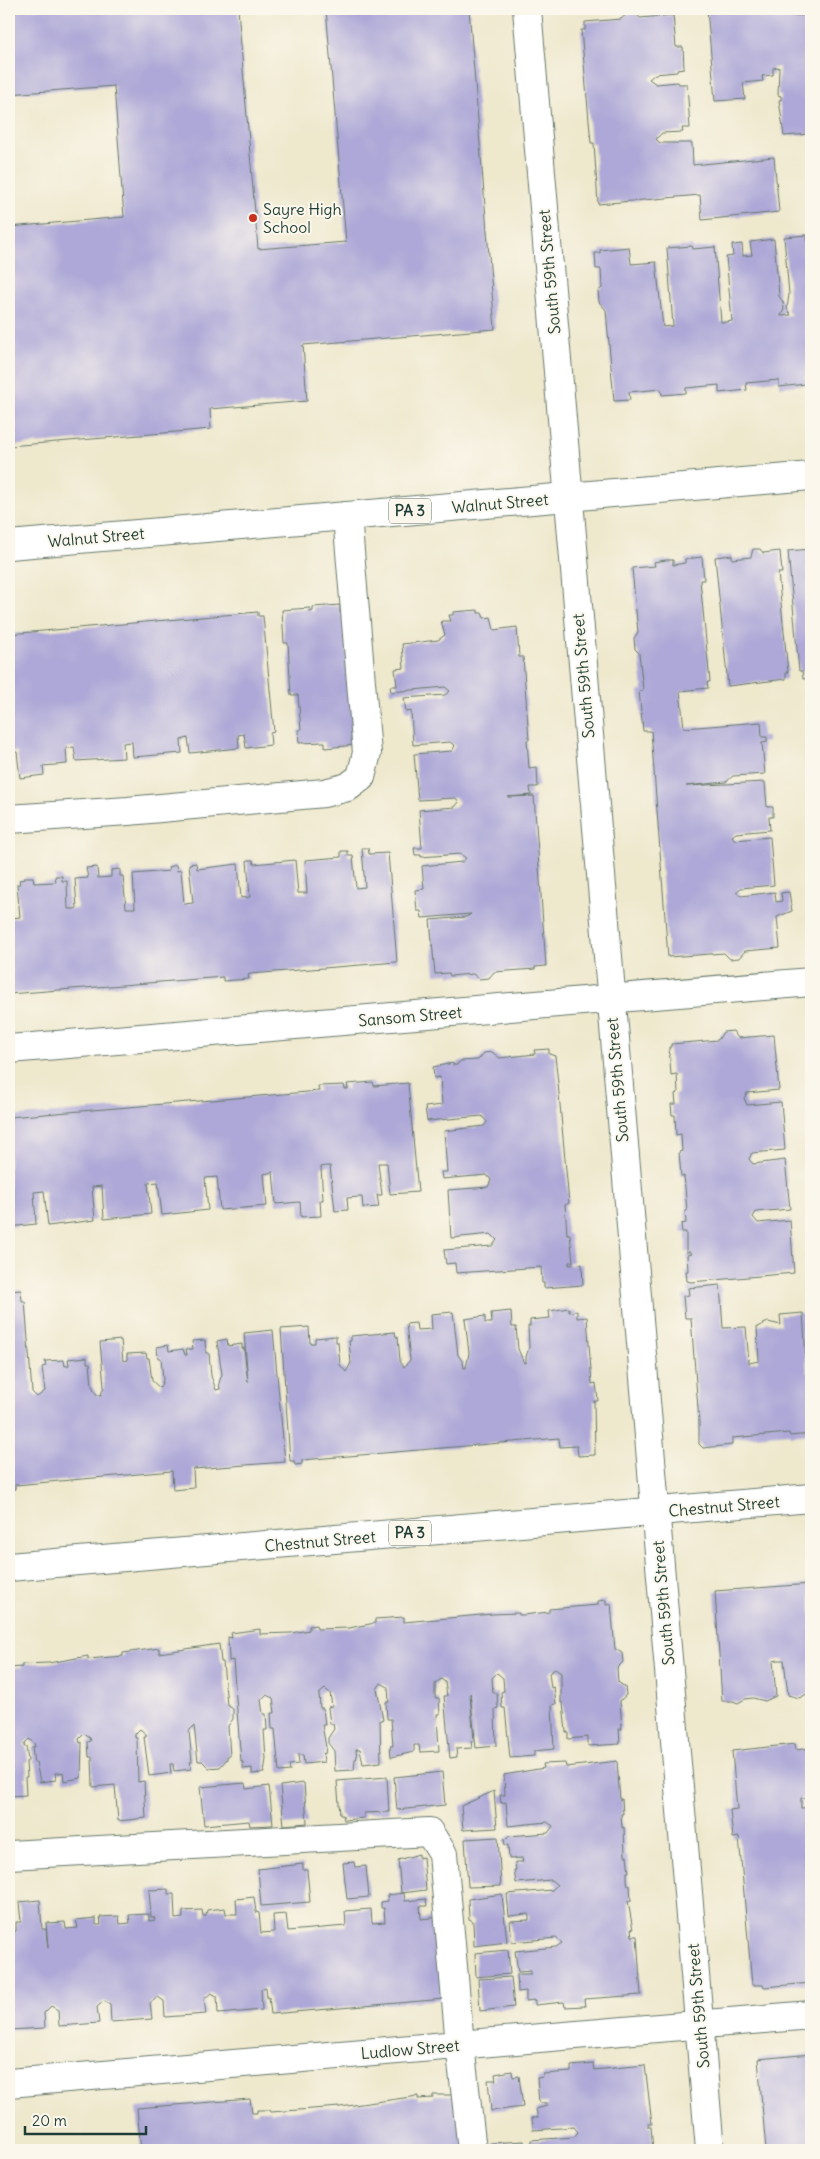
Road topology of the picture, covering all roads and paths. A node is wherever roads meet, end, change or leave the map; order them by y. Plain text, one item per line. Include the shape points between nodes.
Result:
1 (527, 9) edge
2 (811, 476) edge
3 (568, 497) junction
4 (347, 516) junction
5 (9, 545) edge
6 (9, 819) edge
7 (811, 982) edge
8 (610, 999) junction
9 (9, 1049) edge
10 (811, 1498) edge
11 (655, 1512) junction
12 (9, 1567) edge
13 (9, 1855) edge
14 (811, 2015) edge
15 (700, 2024) junction
16 (460, 2045) junction
17 (9, 2083) edge
18 (472, 2150) edge
19 (710, 2150) edge

1 - 3 street, South 59th Street
2 - 3 street, Walnut Street / PA 3
3 - 4 street, Walnut Street / PA 3
3 - 8 street, South 59th Street
4 - 5 street, Walnut Street / PA 3
4 - 6 street via 367,753 361,777 348,787 324,793
7 - 8 street, Sansom Street
8 - 9 street, Sansom Street
8 - 11 street, South 59th Street
10 - 11 street, Chestnut Street / PA 3
11 - 12 street, Chestnut Street / PA 3
11 - 15 street, South 59th Street
13 - 16 street via 429,1832 443,1854
14 - 15 street, Ludlow Street
15 - 16 street, Ludlow Street
15 - 19 street, South 59th Street
16 - 17 street, Ludlow Street
16 - 18 street

